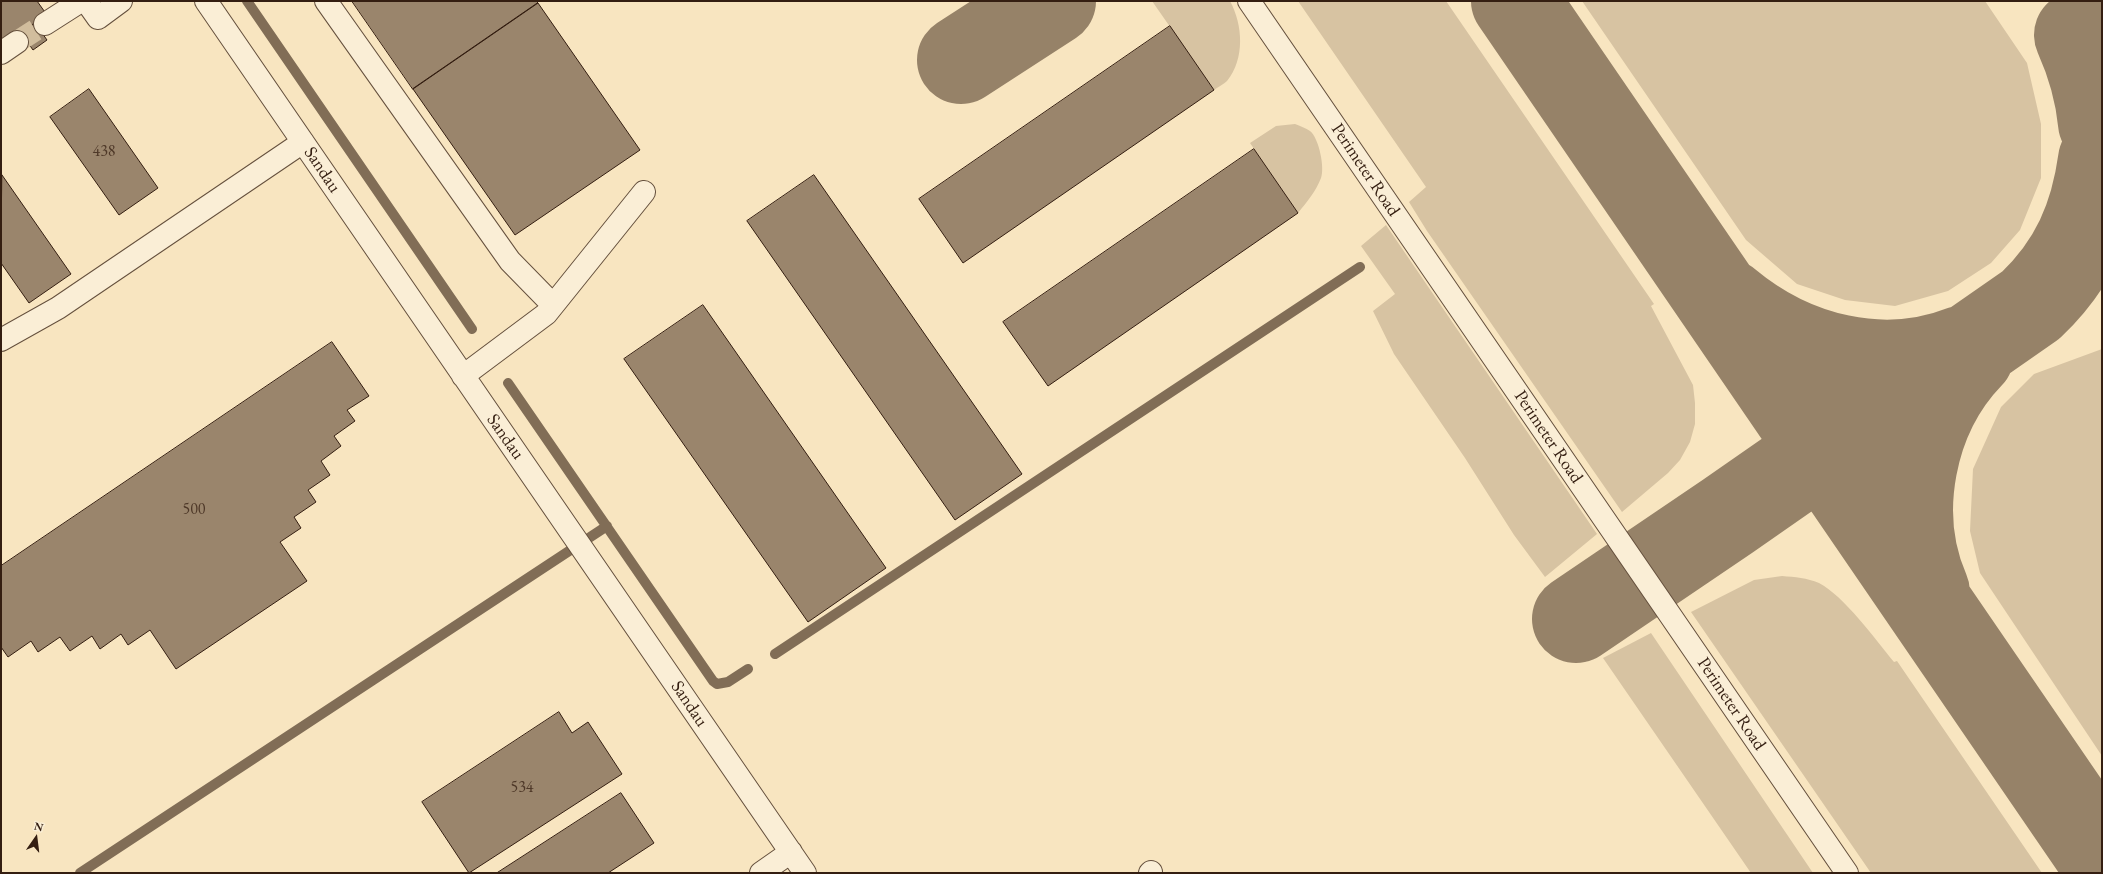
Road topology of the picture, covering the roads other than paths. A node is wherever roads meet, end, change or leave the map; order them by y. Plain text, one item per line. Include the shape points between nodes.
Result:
1 (81, 1) edge
2 (86, 1) edge
3 (121, 1) edge
4 (206, 1) edge
5 (326, 1) edge
6 (1249, 1) edge
7 (45, 24) tunnel mouth
8 (303, 142) junction
9 (644, 192) dead end
10 (553, 305) junction
11 (1, 340) edge
12 (463, 376) junction
13 (791, 852) junction
14 (760, 873) edge
15 (805, 873) edge
16 (1847, 873) edge

1 - 7 street
2 - 3 street via 98,18
4 - 8 street, Sandau
5 - 10 street via 510,261
6 - 16 street, Perimeter Road
8 - 11 street via 58,308
8 - 12 street, Sandau
9 - 10 street
10 - 12 street via 546,314
12 - 13 street, Sandau
13 - 14 street
13 - 15 street, Sandau

